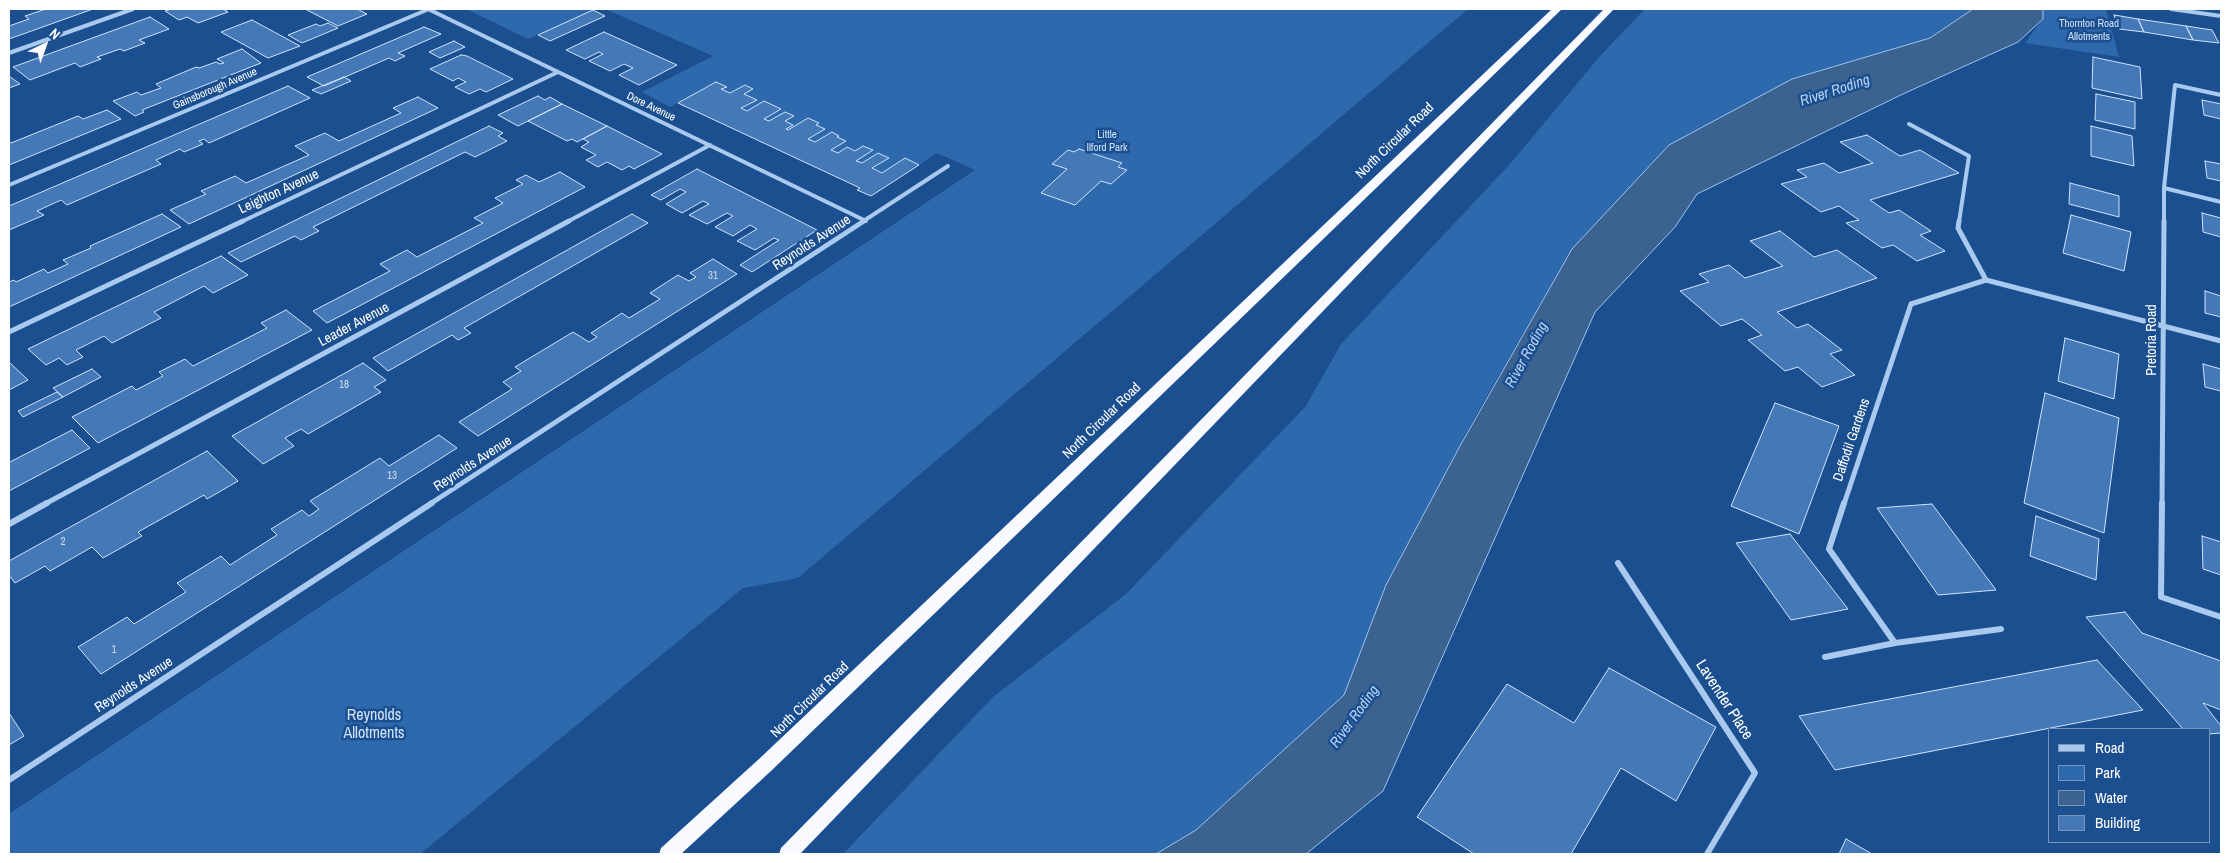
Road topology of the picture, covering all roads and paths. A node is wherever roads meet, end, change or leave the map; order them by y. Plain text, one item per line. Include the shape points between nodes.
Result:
1 (133, 9) edge
2 (429, 9) edge
3 (1557, 9) edge
4 (1609, 9) edge
5 (2171, 9) edge
6 (2221, 16) edge
7 (9, 53) edge
8 (558, 72) junction
9 (2221, 95) edge
10 (1909, 124) dead end
11 (710, 145) junction
12 (948, 166) dead end
13 (9, 184) edge
14 (2164, 188) junction
15 (2221, 202) edge
16 (866, 221) junction
17 (1986, 280) junction
18 (2164, 326) junction
19 (9, 332) edge
20 (2221, 341) edge
21 (9, 524) edge
22 (1618, 563) dead end
23 (2221, 617) edge
24 (2002, 629) dead end
25 (1895, 643) junction
26 (1824, 657) dead end
27 (9, 780) edge
28 (668, 854) edge
29 (788, 854) edge
30 (1707, 854) edge

1 - 7 street
2 - 8 street, Dore Avenue
2 - 13 street, Gainsborough Avenue
3 - 28 highway, North Circular Road via 766,765
4 - 29 highway
5 - 6 street
8 - 11 street, Dore Avenue
8 - 19 street, Leighton Avenue
9 - 14 street, Pretoria Road via 2175,85
10 - 17 street via 1969,156 1958,228
11 - 16 street, Dore Avenue
11 - 21 street, Leader Avenue
12 - 16 street, Reynolds Avenue
14 - 15 street
14 - 18 street, Pretoria Road
16 - 27 street, Reynolds Avenue
17 - 18 street
17 - 25 street, Daffodil Gardens via 1911,304 1828,549
18 - 20 street
18 - 23 street, Pretoria Road via 2161,597
22 - 30 street, Lavender Place via 1755,773
24 - 25 street
25 - 26 street

